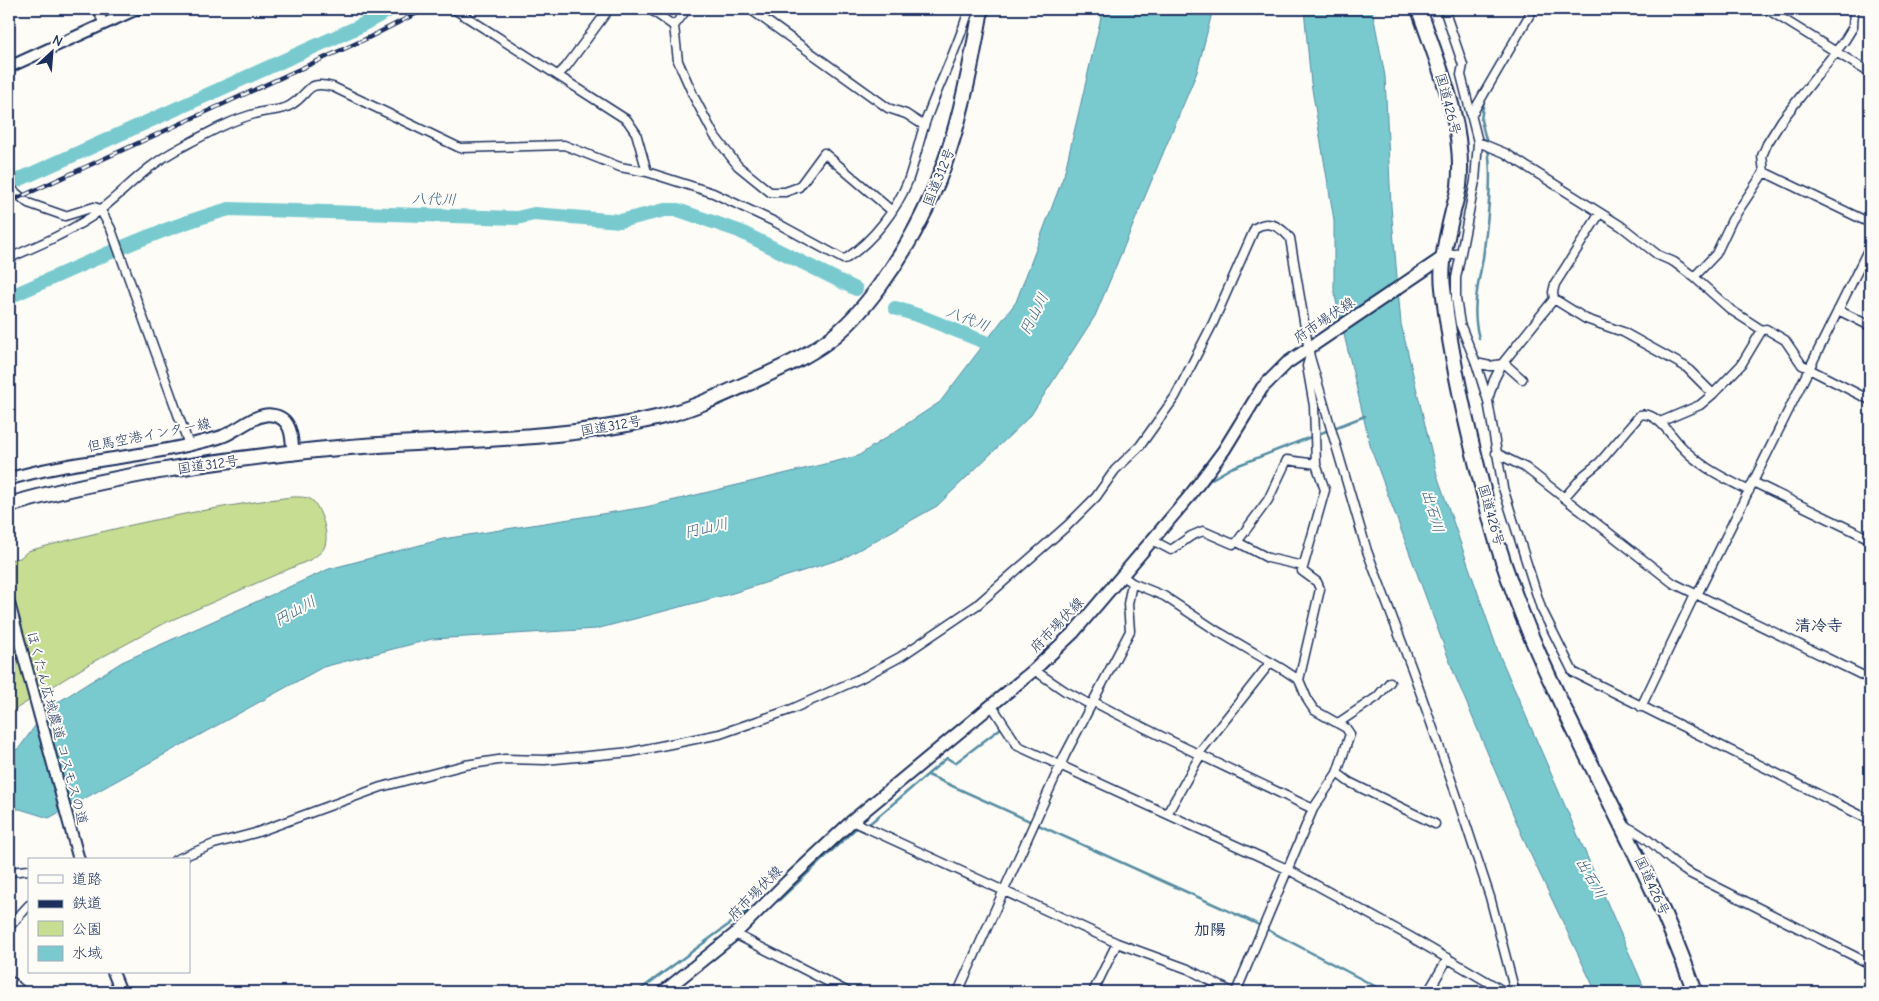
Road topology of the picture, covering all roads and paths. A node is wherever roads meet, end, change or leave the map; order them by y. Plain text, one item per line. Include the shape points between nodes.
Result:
1 (97, 9) edge
2 (137, 9) edge
3 (457, 9) edge
4 (609, 9) edge
5 (650, 9) edge
6 (687, 9) edge
7 (750, 9) edge
8 (969, 9) edge
9 (981, 9) edge
10 (1419, 9) edge
11 (1444, 9) edge
12 (1533, 9) edge
13 (1767, 9) edge
14 (1854, 9) edge
15 (104, 24) junction
16 (674, 26) junction
17 (1835, 51) junction
18 (9, 67) edge
19 (1870, 73) edge
20 (558, 75) junction
21 (1472, 116) junction
22 (924, 125) junction
23 (1478, 142) junction
24 (647, 172) junction
25 (1764, 172) junction
26 (9, 187) edge
27 (100, 209) junction
28 (892, 211) junction
29 (1600, 213) junction
30 (1870, 223) edge
31 (1870, 246) edge
32 (1461, 253) junction
33 (1445, 256) junction
34 (9, 258) edge
35 (1694, 277) junction
36 (1554, 299) junction
37 (1838, 310) junction
38 (1870, 326) edge
39 (1762, 330) junction
40 (1312, 349) junction
41 (1503, 363) junction
42 (1476, 364) junction
43 (1809, 369) junction
44 (1522, 379) dead end
45 (1713, 394) junction
46 (1870, 400) edge
47 (1488, 401) junction
48 (1660, 422) junction
49 (189, 445) junction
50 (1496, 453) junction
51 (294, 454) junction
52 (1316, 464) junction
53 (9, 479) edge
54 (1753, 482) junction
55 (1749, 491) junction
56 (1564, 498) junction
57 (9, 504) edge
58 (1870, 539) edge
59 (1152, 540) junction
60 (1237, 542) junction
61 (1303, 566) junction
62 (1122, 575) junction
63 (1132, 583) junction
64 (1696, 595) junction
65 (9, 603) edge
66 (1270, 663) junction
67 (1034, 670) junction
68 (1870, 679) edge
69 (1298, 680) junction
70 (1390, 682) dead end
71 (1092, 703) junction
72 (992, 706) junction
73 (1641, 707) junction
74 (1338, 723) junction
75 (1200, 753) junction
76 (1061, 766) junction
77 (1337, 773) junction
78 (1313, 809) junction
79 (1167, 814) junction
80 (1870, 820) edge
81 (852, 821) junction
82 (1435, 824) dead end
83 (1623, 825) junction
84 (78, 858) edge
85 (180, 858) edge
86 (1287, 869) junction
87 (28, 870) edge
88 (9, 872) edge
89 (1004, 892) junction
90 (28, 906) edge
91 (9, 927) edge
92 (735, 934) junction
93 (1117, 943) junction
94 (1448, 958) junction
95 (1870, 964) edge
96 (114, 974) edge
97 (9, 980) edge
98 (23, 992) edge
99 (121, 992) edge
100 (663, 992) edge
101 (848, 992) edge
102 (958, 992) edge
103 (1094, 992) edge
104 (1232, 992) edge
105 (1236, 992) edge
106 (1428, 992) edge
107 (1505, 992) edge
108 (1515, 992) edge
109 (1695, 992) edge

1 - 15 street
2 - 15 street
3 - 20 street
4 - 20 street
5 - 16 street
6 - 16 street
7 - 22 street via 888,108
8 - 22 street
9 - 51 highway, 国道312号 via 961,114 931,198 890,272 829,340 775,371 659,417 554,434
10 - 33 highway, 国道426号 via 1457,129 1459,188
11 - 21 street via 1463,65 1461,75
12 - 21 street
13 - 17 street
14 - 17 street via 1853,27
15 - 18 street
16 - 28 street via 678,61 694,97 714,135 738,166 770,192 785,192 798,187 824,153
17 - 19 street
17 - 25 street via 1767,144 1762,156
20 - 24 street via 626,120 636,133
21 - 23 street
22 - 28 street via 908,181
23 - 29 street via 1505,153
23 - 32 street via 1475,181
24 - 27 street via 620,167 564,145 460,148 321,84 312,85 291,105 228,123 177,150 150,166
24 - 28 street via 713,193 842,259 856,252
25 - 30 street
25 - 35 street via 1732,220 1716,254
26 - 27 street via 28,203 65,216 94,207
27 - 34 street via 48,241
27 - 49 street via 111,229
29 - 35 street
29 - 36 street via 1555,284
31 - 37 street
32 - 33 street
32 - 42 street via 1456,299 1462,331
33 - 40 main road, 府市場伏線
33 - 83 highway, 国道426号 via 1442,286 1456,367 1490,517 1536,647
35 - 39 street via 1731,310
36 - 41 street
36 - 45 street via 1586,319 1623,332 1686,368
37 - 38 street
37 - 43 street
39 - 43 street via 1766,329 1785,340
39 - 45 street via 1741,365
40 - 52 street via 1307,366 1314,406
40 - 59 main road, 府市場伏線 via 1287,363 1262,388 1224,450
40 - 85 street via 1290,238 1278,226 1261,224 1255,228 1213,324 1175,397 1140,446 1068,525 977,606 900,657 792,709 720,734 631,752 545,760 505,759 465,765 381,787
40 - 108 street via 1367,551 1455,791 1490,897
41 - 42 street via 1490,366
41 - 44 street
41 - 47 street
42 - 47 street
43 - 46 street
43 - 54 street
45 - 48 street via 1700,405
47 - 50 street
48 - 55 street via 1700,464
48 - 56 street via 1640,415
49 - 51 main road, 但馬空港インター線 via 223,436 269,414 288,424
49 - 53 main road, 但馬空港インター線 via 73,464
50 - 56 street via 1526,468
50 - 73 street via 1507,503 1541,608 1573,672
51 - 57 highway, 国道312号 via 85,484
52 - 60 street via 1287,460 1268,500
52 - 61 street via 1326,490
54 - 55 street
54 - 58 street
55 - 64 street
56 - 64 street via 1673,583
59 - 60 street via 1171,550 1204,531 1233,544
59 - 62 main road, 府市場伏線
60 - 61 street via 1268,558
61 - 69 street via 1302,571 1317,582 1320,589
62 - 63 street
62 - 67 main road, 府市場伏線 via 1074,632
63 - 66 street via 1164,596
63 - 71 street via 1128,604 1130,631
64 - 68 street
64 - 73 street
65 - 84 street, ほくたん広域農道 コスモスの道
66 - 69 street
66 - 75 street
67 - 71 street via 1065,691
67 - 72 main road, 府市場伏線
69 - 74 street via 1314,710
70 - 74 street via 1377,697
71 - 75 street
71 - 76 street
72 - 76 street via 1018,746
72 - 81 main road, 府市場伏線
73 - 80 street
74 - 77 street via 1350,734
75 - 78 street
75 - 79 street
76 - 79 street
76 - 89 street
77 - 78 street
77 - 82 street
78 - 86 street
79 - 86 street
81 - 89 street
81 - 92 main road, 府市場伏線
83 - 95 street via 1649,838 1672,862 1687,872
83 - 109 highway, 国道426号 via 1676,938
86 - 94 street
86 - 105 street
87 - 88 street
89 - 93 street
89 - 102 street
90 - 91 street
92 - 100 main road, 府市場伏線
92 - 101 street
93 - 103 street
93 - 104 street via 1188,969
94 - 106 street
94 - 107 street
96 - 99 street
97 - 98 street

